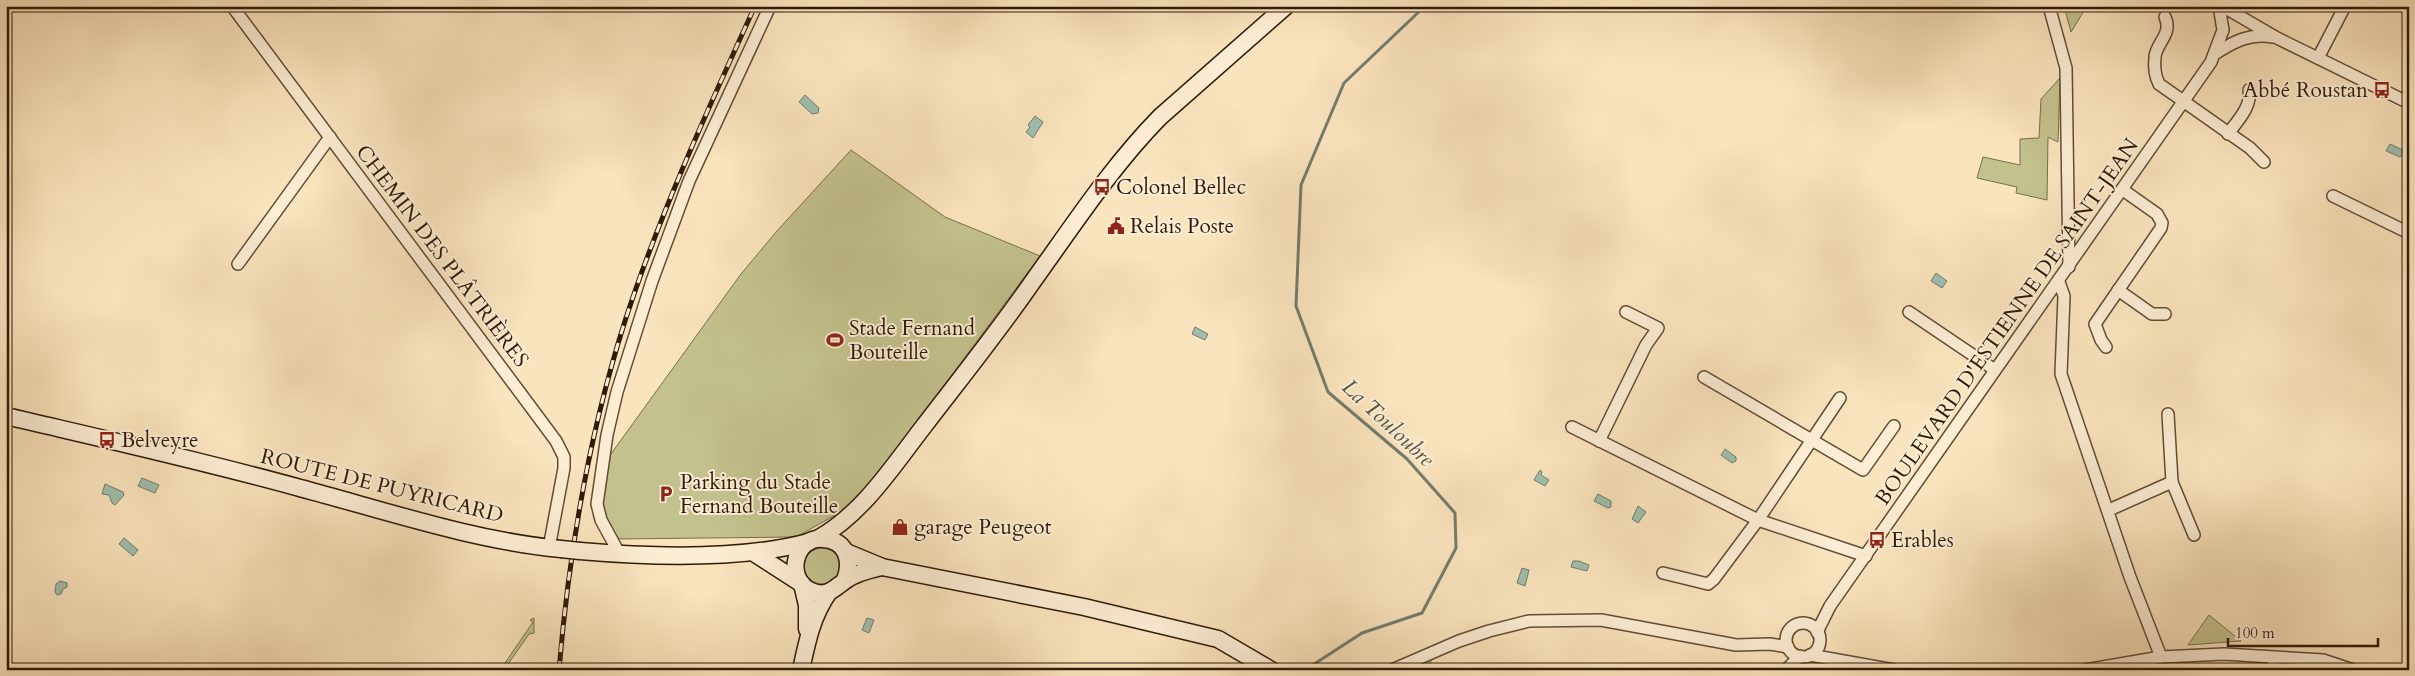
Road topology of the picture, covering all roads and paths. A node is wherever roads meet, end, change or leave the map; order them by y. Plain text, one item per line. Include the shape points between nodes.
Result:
1 (232, 6) edge
2 (770, 6) edge
3 (1286, 6) edge
4 (2049, 6) edge
5 (2221, 6) edge
6 (2345, 6) edge
7 (2164, 17) dead end
8 (2249, 22) junction
9 (2223, 30) junction
10 (2277, 38) junction
11 (2240, 39) junction
12 (2216, 54) junction
13 (2318, 58) junction
14 (2249, 90) dead end
15 (2184, 103) junction
16 (2409, 103) edge
17 (2228, 134) junction
18 (330, 137) junction
19 (2264, 162) dead end
20 (2123, 190) junction
21 (2333, 196) dead end
22 (2409, 233) edge
23 (238, 264) dead end
24 (2068, 267) junction
25 (2059, 282) junction
26 (2118, 290) junction
27 (1626, 312) dead end
28 (1909, 312) dead end
29 (2166, 314) dead end
30 (2106, 347) dead end
31 (1995, 370) junction
32 (1704, 378) dead end
33 (1840, 398) dead end
34 (2168, 414) dead end
35 (6, 416) edge
36 (1894, 426) dead end
37 (1572, 427) dead end
38 (1812, 440) junction
39 (1598, 441) junction
40 (2172, 482) junction
41 (2109, 510) junction
42 (854, 513) junction
43 (1758, 520) junction
44 (2194, 535) dead end
45 (814, 540) junction
46 (555, 548) junction
47 (845, 550) junction
48 (619, 553) junction
49 (756, 553) junction
50 (1866, 556) junction
51 (882, 567) junction
52 (1663, 574) dead end
53 (799, 579) junction
54 (845, 580) junction
55 (829, 592) junction
56 (1828, 610) junction
57 (1808, 624) junction
58 (1819, 635) junction
59 (1795, 649) junction
60 (805, 650) junction
61 (2161, 657) junction
62 (2275, 658) junction
63 (1839, 660) junction
64 (1786, 669) edge
65 (801, 670) edge
66 (1271, 670) edge
67 (1392, 670) edge
68 (1894, 670) edge
69 (2085, 670) edge
70 (2271, 670) edge
71 (2354, 670) edge

1 - 18 street, CHEMIN DES PLÂTRIÈRES
2 - 48 street via 689,181 652,281 617,392 597,504
3 - 42 main road via 1141,136 965,372
4 - 24 street via 2066,68
5 - 8 street
5 - 9 street
6 - 13 street
7 - 15 street via 2167,21 2166,38 2155,56 2155,75 2159,84
8 - 9 street via 2237,23
8 - 10 street
9 - 11 street
9 - 12 street
10 - 11 street
10 - 13 street
11 - 12 street
12 - 15 street, BOULEVARD D'ESTIENNE DE SAINT-JEAN
13 - 16 street
14 - 17 street via 2248,104
15 - 17 street
15 - 20 street, BOULEVARD D'ESTIENNE DE SAINT-JEAN
17 - 19 street
18 - 23 street
18 - 46 street, CHEMIN DES PLÂTRIÈRES via 556,441 564,457 564,468
20 - 24 street, BOULEVARD D'ESTIENNE DE SAINT-JEAN
20 - 26 street via 2156,214 2162,223
21 - 22 street
24 - 25 street, BOULEVARD D'ESTIENNE DE SAINT-JEAN
25 - 31 street, BOULEVARD D'ESTIENNE DE SAINT-JEAN
25 - 41 street via 2064,296 2062,374
26 - 29 street via 2152,314
26 - 30 street via 2095,324
27 - 39 street via 1658,328 1646,345
28 - 31 street
31 - 50 street, BOULEVARD D'ESTIENNE DE SAINT-JEAN
32 - 38 street
33 - 38 street
34 - 40 street
35 - 46 main road, ROUTE DE PUYRICARD via 243,472 402,516
36 - 38 street via 1863,470
37 - 39 street
38 - 43 street
39 - 43 street
40 - 41 street
40 - 44 street
41 - 61 street via 2130,577
42 - 45 main road
42 - 47 main road via 843,536
43 - 50 street
43 - 52 street via 1708,584
45 - 47 main road via 829,539
45 - 49 main road, ROUTE DE PUYRICARD
45 - 53 main road via 799,551 795,562
46 - 48 main road, ROUTE DE PUYRICARD, bridge
47 - 51 main road
47 - 54 main road via 850,569
48 - 49 main road, ROUTE DE PUYRICARD
49 - 53 main road, ROUTE DE PUYRICARD via 778,560
50 - 56 street, BOULEVARD D'ESTIENNE DE SAINT-JEAN
51 - 54 main road
51 - 66 main road via 1084,607 1218,639
53 - 55 main road via 810,590
53 - 60 main road via 807,605
54 - 55 main road
55 - 60 main road via 820,605
56 - 57 street, BOULEVARD D'ESTIENNE DE SAINT-JEAN
56 - 58 street, BOULEVARD D'ESTIENNE DE SAINT-JEAN
57 - 58 street
57 - 59 street, BOULEVARD D'ESTIENNE DE SAINT-JEAN via 1792,627
58 - 59 street, BOULEVARD D'ESTIENNE DE SAINT-JEAN via 1817,649
58 - 63 street
59 - 63 street
59 - 64 street
59 - 67 street, BOULEVARD D'ESTIENNE DE SAINT-JEAN via 1770,644 1736,645 1612,622 1529,621 1467,638
60 - 65 main road
61 - 62 street via 2224,654
61 - 69 street
62 - 70 street
62 - 71 street via 2323,660
63 - 68 street

